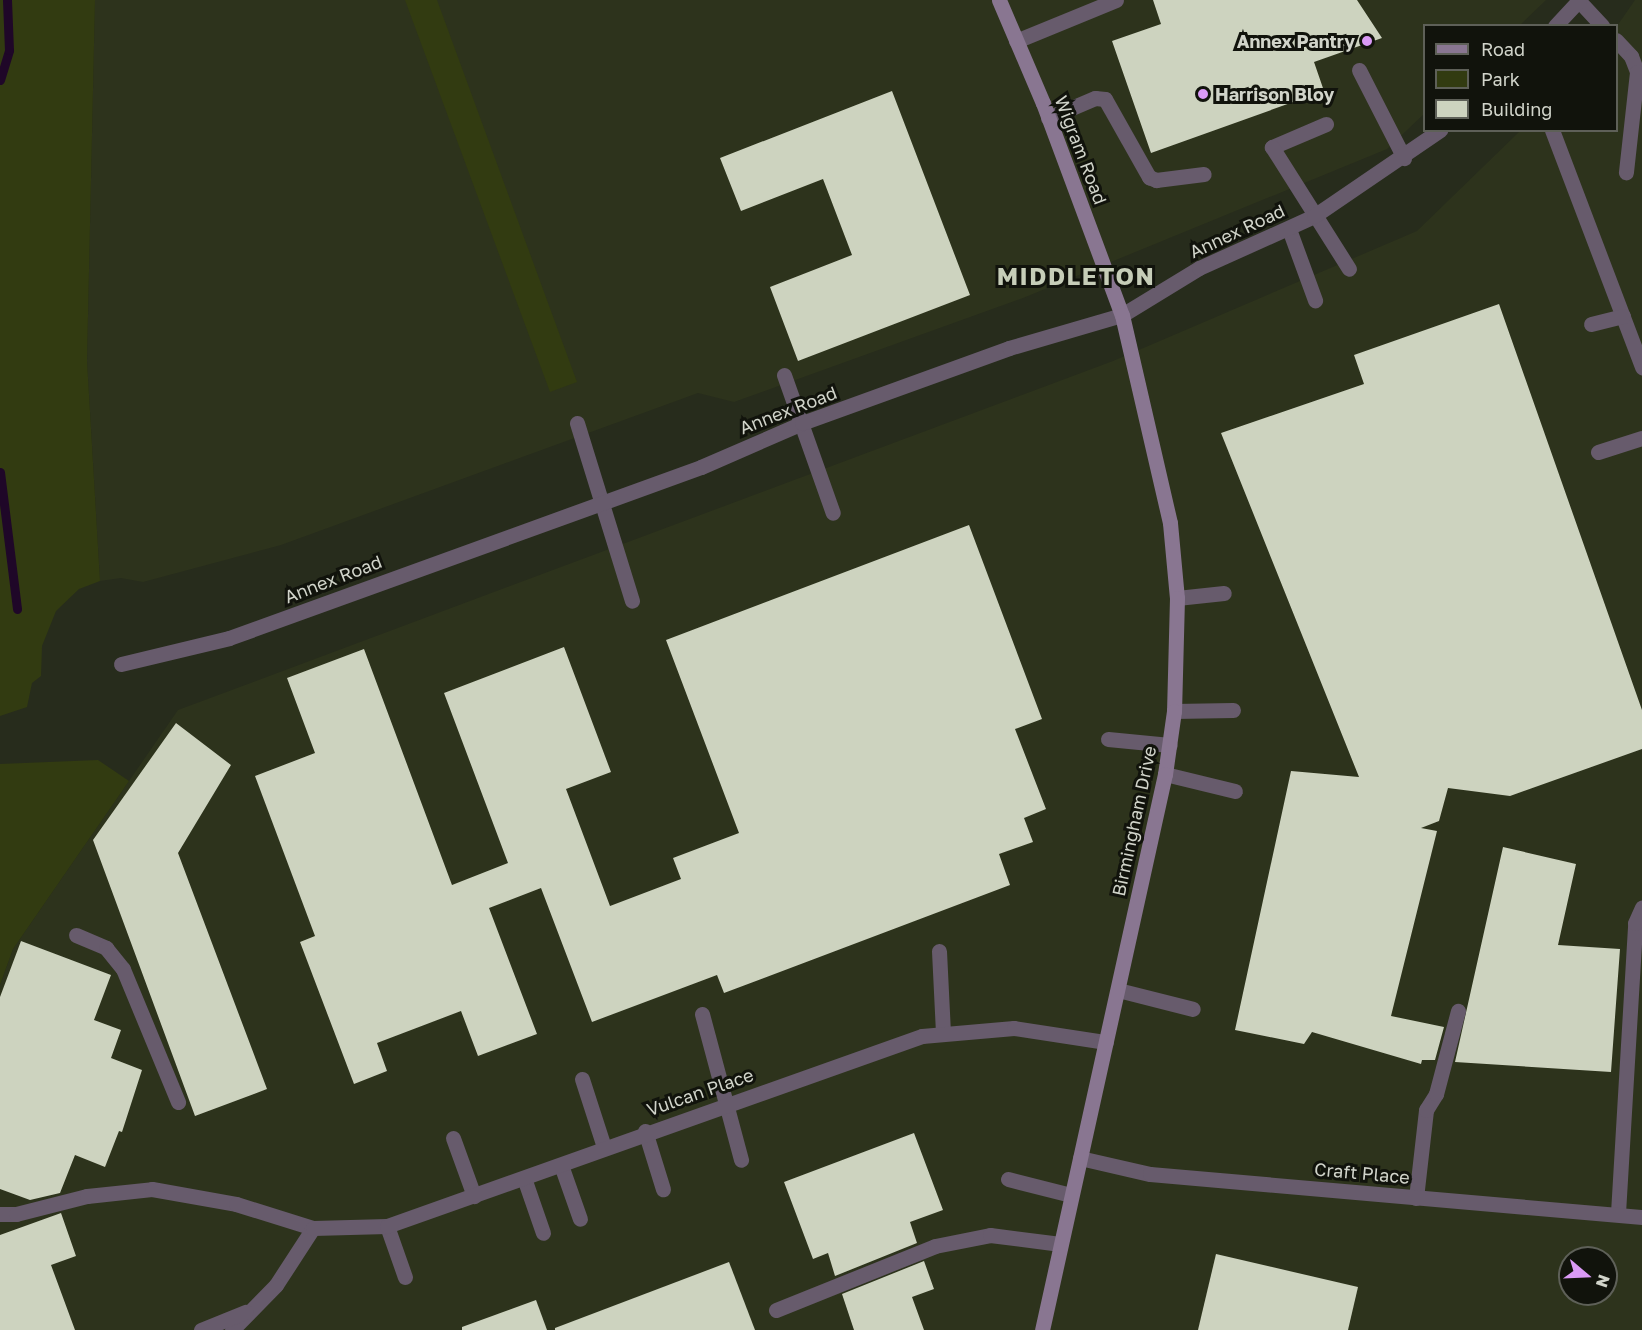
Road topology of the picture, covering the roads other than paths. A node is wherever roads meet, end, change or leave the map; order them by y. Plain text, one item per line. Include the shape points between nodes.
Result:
1 (999, 0) edge
2 (1116, 0) edge
3 (1579, 0) edge
4 (1557, 24) edge
5 (1600, 24) edge
6 (1016, 41) junction
7 (1618, 41) edge
8 (1359, 70) dead end
9 (1638, 100) edge
10 (1048, 118) junction
11 (1326, 124) dead end
12 (1437, 132) edge
13 (1553, 132) edge
14 (1404, 158) junction
15 (1626, 172) dead end
16 (1204, 174) dead end
17 (1314, 216) junction
18 (1289, 229) junction
19 (1349, 269) dead end
20 (1315, 300) dead end
21 (1122, 315) junction
22 (1623, 316) junction
23 (1591, 324) dead end
24 (1642, 367) edge
25 (784, 375) dead end
26 (577, 423) dead end
27 (802, 423) junction
28 (1642, 438) edge
29 (1598, 452) dead end
30 (601, 503) junction
31 (833, 513) dead end
32 (1224, 593) dead end
33 (1177, 598) junction
34 (632, 601) dead end
35 (122, 664) dead end
36 (1233, 710) dead end
37 (1174, 711) junction
38 (1108, 739) dead end
39 (1170, 745) junction
40 (1166, 774) junction
41 (1235, 791) dead end
42 (1642, 907) edge
43 (76, 935) dead end
44 (939, 951) dead end
45 (1118, 990) junction
46 (1193, 1009) dead end
47 (1458, 1011) dead end
48 (702, 1014) dead end
49 (943, 1032) junction
50 (1106, 1042) junction
51 (582, 1079) dead end
52 (178, 1102) dead end
53 (723, 1105) junction
54 (645, 1131) junction
55 (453, 1138) dead end
56 (604, 1147) junction
57 (1080, 1158) junction
58 (741, 1160) dead end
59 (561, 1165) junction
60 (524, 1178) junction
61 (1008, 1179) dead end
62 (663, 1189) dead end
63 (1071, 1195) junction
64 (474, 1196) junction
65 (1416, 1198) junction
66 (0, 1214) edge
67 (1618, 1214) junction
68 (1642, 1217) edge
69 (580, 1219) dead end
70 (387, 1226) junction
71 (313, 1228) junction
72 (543, 1233) dead end
73 (1060, 1244) junction
74 (405, 1277) dead end
75 (776, 1310) dead end
76 (248, 1311) junction
77 (201, 1330) edge
78 (231, 1330) edge
79 (1042, 1330) edge

1 - 6 main road, Wigram Road
2 - 6 street
3 - 4 street
3 - 5 street
6 - 10 main road, Wigram Road
7 - 9 street via 1631,56 1637,72
8 - 14 street
9 - 15 street via 1628,127
10 - 16 street via 1095,98 1105,99 1149,177 1156,180
10 - 21 main road, Wigram Road
11 - 17 street via 1272,147
12 - 14 street, Annex Road
13 - 22 street
14 - 17 street, Annex Road
17 - 18 street, Annex Road
17 - 19 street
18 - 20 street
18 - 21 street, Annex Road via 1199,268
21 - 27 street, Annex Road via 1009,348
21 - 33 main road, Birmingham Drive via 1170,523
22 - 23 street
22 - 24 street
25 - 27 street
26 - 30 street
27 - 30 street, Annex Road via 701,467
27 - 31 street
28 - 29 street
30 - 34 street
30 - 35 street, Annex Road via 229,638
32 - 33 street
33 - 37 main road, Birmingham Drive
36 - 37 street
37 - 39 main road, Birmingham Drive
38 - 39 street
39 - 40 main road, Birmingham Drive
40 - 41 street
40 - 45 main road, Birmingham Drive
42 - 67 street via 1635,923
43 - 52 street via 106,948 123,969
44 - 49 street
45 - 46 street
45 - 50 main road, Birmingham Drive
47 - 65 street via 1436,1094 1426,1110
48 - 53 street
49 - 50 street, Vulcan Place via 1014,1028
49 - 53 street, Vulcan Place via 922,1035
50 - 57 main road, Birmingham Drive
51 - 56 street
53 - 54 street, Vulcan Place
53 - 58 street
54 - 56 street, Vulcan Place
54 - 62 street
55 - 64 street
56 - 59 street, Vulcan Place
57 - 63 main road, Birmingham Drive
57 - 65 street, Craft Place via 1150,1174
59 - 60 street, Vulcan Place
59 - 69 street
60 - 64 street, Vulcan Place
60 - 72 street
61 - 63 street
63 - 73 main road, Birmingham Drive
64 - 70 street, Vulcan Place
65 - 67 street, Craft Place
66 - 71 street, Vulcan Place via 16,1214 87,1196 152,1189 236,1204
67 - 68 street, Craft Place
70 - 71 street, Vulcan Place
70 - 74 street
71 - 76 street via 276,1285
73 - 75 street via 990,1235 934,1246
73 - 79 main road, Birmingham Drive
76 - 77 street
76 - 78 street

